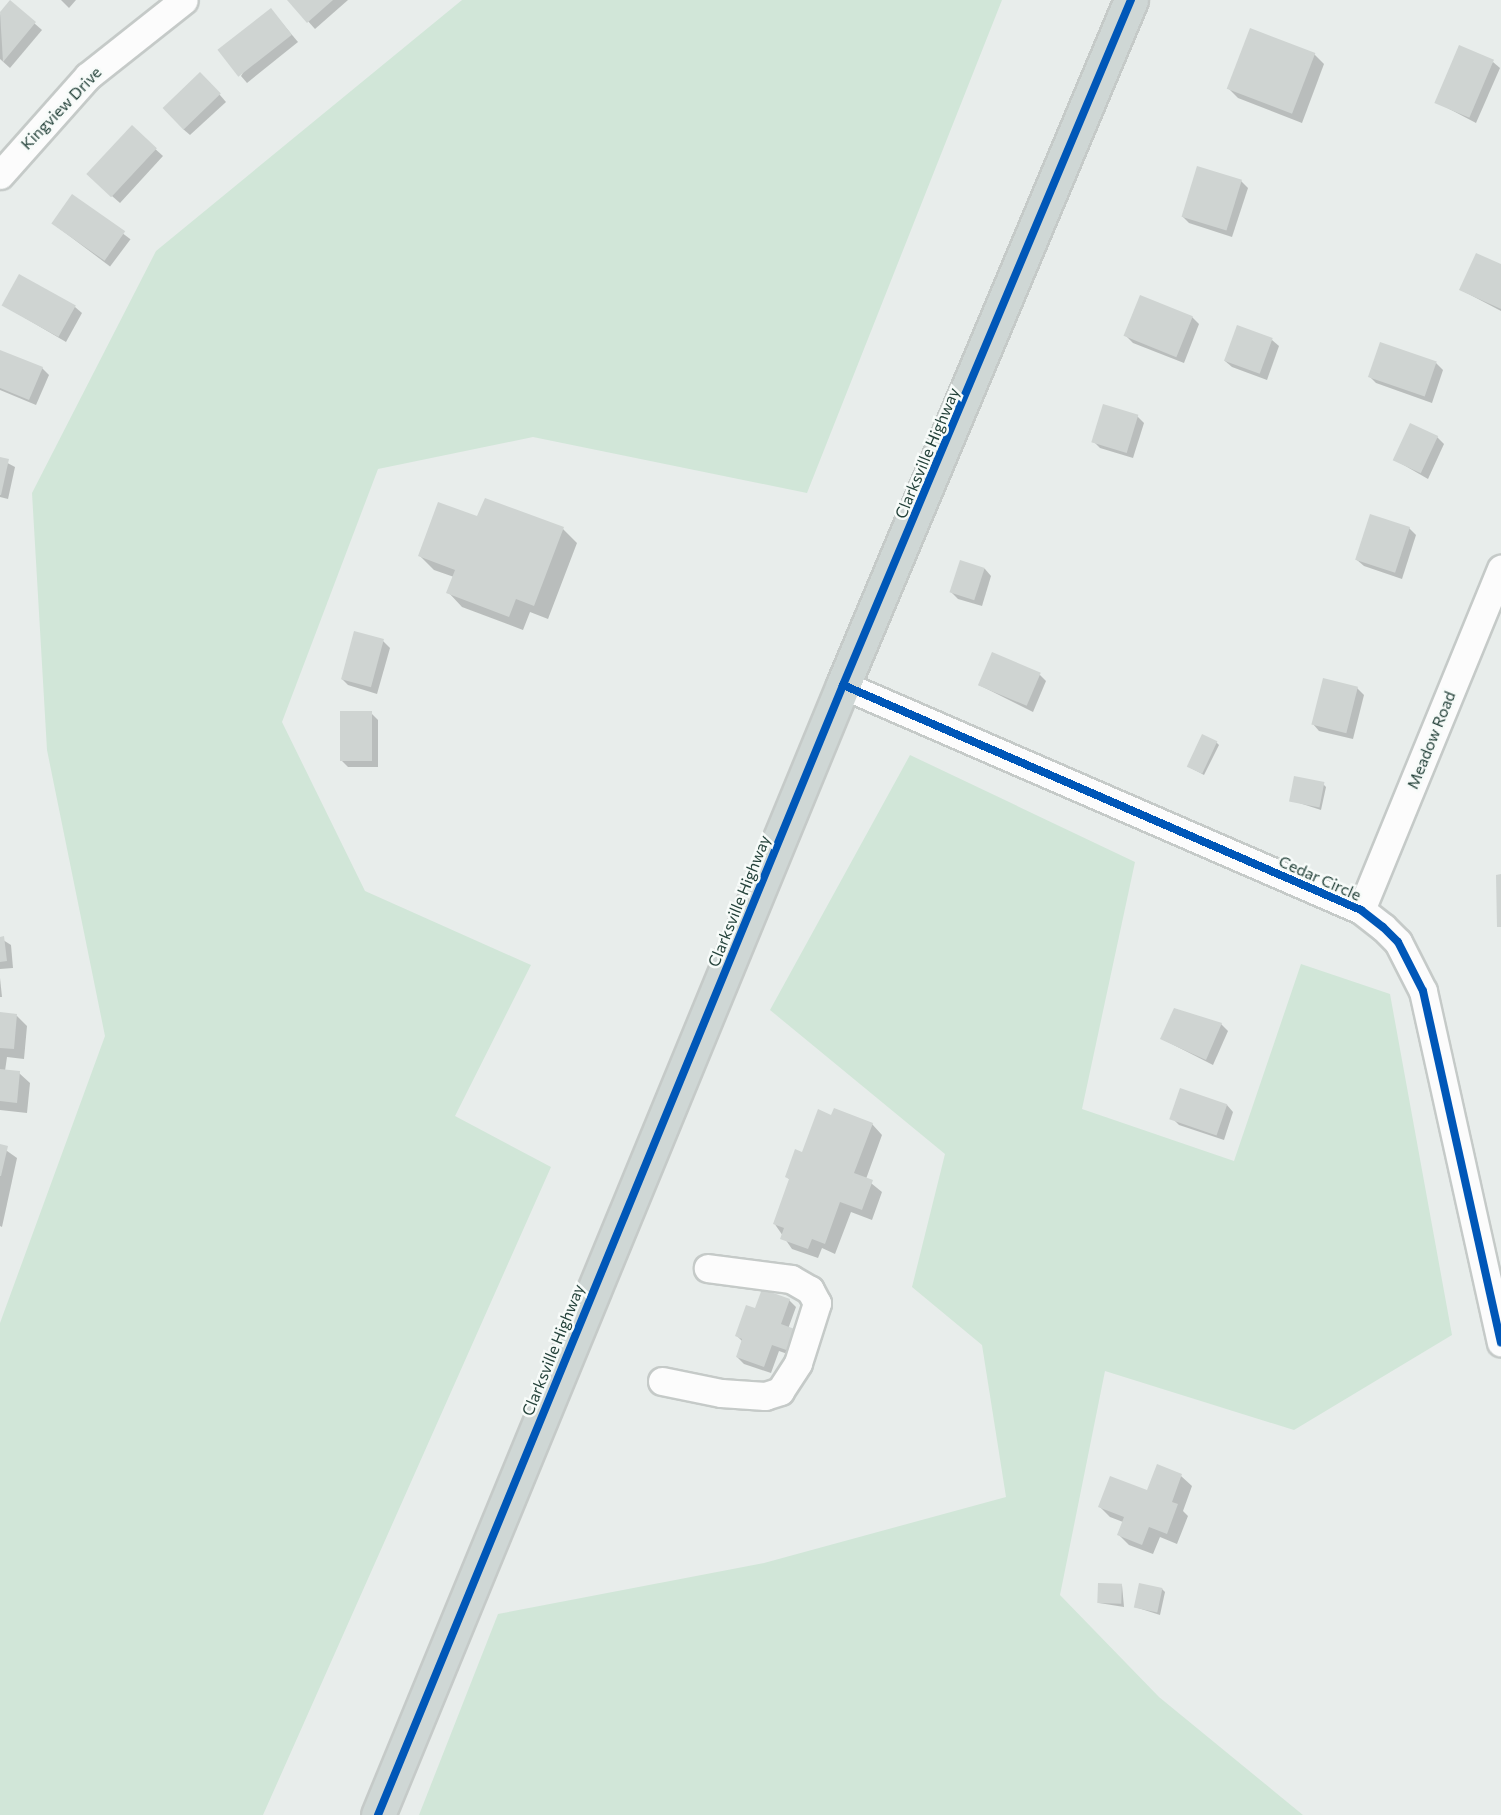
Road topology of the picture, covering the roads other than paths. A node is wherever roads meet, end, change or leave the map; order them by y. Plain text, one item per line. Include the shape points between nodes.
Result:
1 (184, 0) edge
2 (1131, 0) edge
3 (0, 175) edge
4 (1501, 569) edge
5 (843, 685) junction
6 (1361, 910) junction
7 (708, 1268) dead end
8 (1501, 1342) edge
9 (662, 1381) dead end
10 (378, 1815) edge

1 - 3 street, Kingview Drive via 88,76
2 - 5 main road, Clarksville Highway
4 - 6 street, Meadow Road
5 - 6 street, Cedar Circle
5 - 10 main road, Clarksville Highway
6 - 8 street, Cedar Circle via 1398,942 1423,990
7 - 9 street via 791,1279 810,1290 817,1303 802,1353 780,1391 765,1396 721,1393

